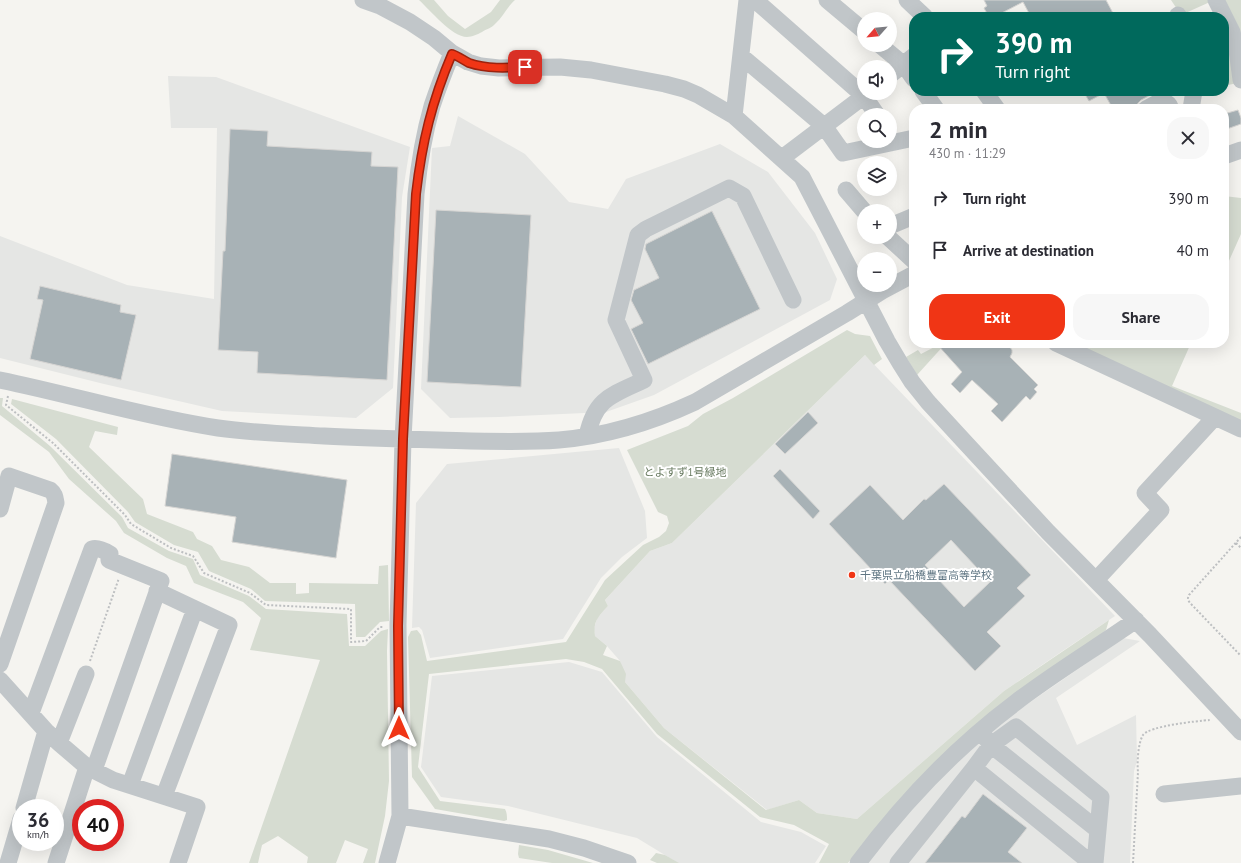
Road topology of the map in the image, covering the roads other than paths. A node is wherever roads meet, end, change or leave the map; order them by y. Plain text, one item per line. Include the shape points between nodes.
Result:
1 (363, 0) edge
2 (747, 0) edge
3 (755, 0) edge
4 (827, 0) edge
5 (907, 0) edge
6 (1216, 0) edge
7 (920, 12) edge
8 (1222, 12) edge
9 (857, 25) edge
10 (1229, 26) edge
11 (894, 52) edge
12 (452, 54) junction
13 (741, 56) junction
14 (909, 60) edge
15 (897, 69) edge
16 (1241, 80) edge
17 (857, 86) edge
18 (988, 96) edge
19 (858, 100) edge
20 (994, 104) edge
21 (1155, 104) edge
22 (1168, 104) edge
23 (734, 116) junction
24 (824, 126) junction
25 (897, 138) edge
26 (909, 138) edge
27 (860, 148) edge
28 (1241, 150) edge
29 (1229, 154) edge
30 (782, 158) junction
31 (846, 190) dead end
32 (858, 204) edge
33 (909, 218) edge
34 (897, 223) edge
35 (896, 244) edge
36 (909, 256) edge
37 (909, 277) edge
38 (793, 300) dead end
39 (866, 301) junction
40 (1067, 348) edge
41 (0, 380) edge
42 (1215, 417) junction
43 (1241, 429) edge
44 (588, 436) junction
45 (403, 439) junction
46 (0, 509) edge
47 (1096, 580) junction
48 (157, 591) junction
49 (194, 608) junction
50 (1136, 620) junction
51 (0, 664) edge
52 (86, 674) road end
53 (0, 680) edge
54 (31, 714) junction
55 (46, 731) junction
56 (980, 731) junction
57 (1241, 732) edge
58 (59, 743) junction
59 (992, 745) junction
60 (91, 768) junction
61 (974, 768) junction
62 (130, 786) junction
63 (1241, 786) edge
64 (1164, 794) dead end
65 (164, 796) junction
66 (27, 799) edge
67 (400, 816) junction
68 (1098, 830) junction
69 (12, 849) edge
70 (8, 863) edge
71 (56, 863) edge
72 (178, 863) edge
73 (387, 863) edge
74 (628, 863) edge
75 (858, 863) edge
76 (898, 863) edge
77 (1091, 863) edge
78 (1095, 863) edge

1 - 12 street via 410,22
2 - 13 street
3 - 17 street
4 - 9 street
5 - 7 street
6 - 8 street
10 - 16 street via 1237,50
11 - 14 street
12 - 23 street via 468,62 493,68 560,67 665,84 698,95
12 - 45 street via 433,105 419,163
13 - 23 street
13 - 24 street
14 - 15 street
18 - 20 street
19 - 24 street
21 - 22 street via 1164,101
23 - 30 street
24 - 27 street via 843,153
24 - 30 street
25 - 26 street
28 - 29 street
30 - 39 street via 802,176
31 - 32 street
33 - 34 street
35 - 36 street
37 - 39 street
38 - 44 street via 743,196 729,188 646,228 638,235 616,320 644,380 609,397 597,409
39 - 44 street via 695,402 635,426
39 - 47 street via 900,363 928,402
40 - 42 street
41 - 45 street via 170,420 220,428 267,434
42 - 43 street
42 - 47 street via 1145,493 1161,510
44 - 45 street via 536,441
45 - 67 street via 398,626
46 - 51 street via 9,476 50,490 56,498
47 - 50 street
48 - 49 street
48 - 54 street via 161,581 109,560 110,554 104,550 92,549
48 - 60 street
49 - 62 street
49 - 65 street via 229,625
50 - 56 street via 1071,662
50 - 57 street
52 - 58 street
53 - 54 street
54 - 55 street
55 - 58 street
55 - 66 street
56 - 59 street
56 - 75 street via 949,758 910,799
58 - 60 street
59 - 61 street
59 - 68 street
59 - 68 street via 1016,728 1101,797
60 - 62 street
60 - 71 street
61 - 76 street
61 - 77 street
62 - 65 street
63 - 64 street
65 - 72 street via 197,807
67 - 73 street
67 - 74 street via 549,839
68 - 78 street
69 - 70 street

